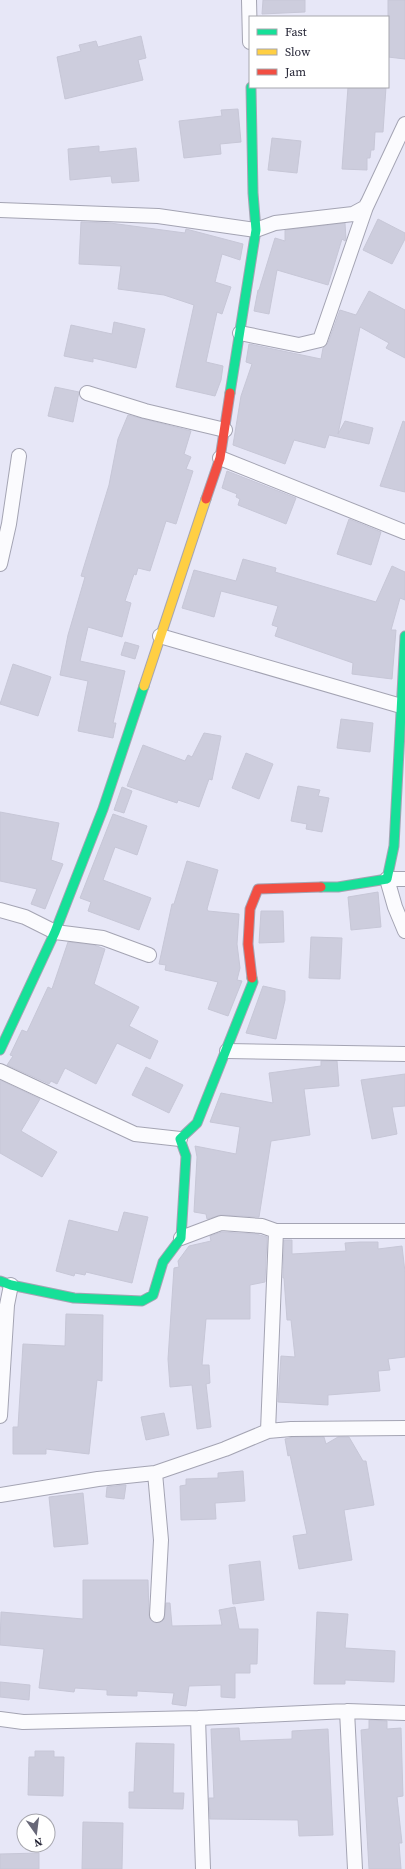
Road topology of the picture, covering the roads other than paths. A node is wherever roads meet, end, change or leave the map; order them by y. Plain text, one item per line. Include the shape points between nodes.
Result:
1 (249, 0) edge
2 (249, 16) edge
3 (251, 88) edge
4 (405, 124) edge
5 (368, 203) junction
6 (0, 210) edge
7 (256, 230) junction
8 (240, 334) junction
9 (87, 393) dead end
10 (225, 430) junction
11 (19, 456) dead end
12 (220, 458) junction
13 (405, 532) edge
14 (0, 564) edge
15 (160, 636) junction
16 (405, 636) edge
17 (401, 706) junction
18 (387, 879) junction
19 (405, 879) edge
20 (0, 910) edge
21 (405, 931) edge
22 (55, 932) junction
23 (149, 955) dead end
24 (0, 1050) edge
25 (227, 1051) junction
26 (405, 1054) edge
27 (0, 1071) edge
28 (180, 1139) junction
29 (276, 1231) junction
30 (405, 1231) edge
31 (181, 1238) junction
32 (5, 1283) edge
33 (0, 1416) edge
34 (405, 1428) edge
35 (268, 1431) junction
36 (155, 1472) junction
37 (0, 1496) edge
38 (157, 1615) dead end
39 (347, 1711) junction
40 (405, 1713) edge
41 (198, 1718) junction
42 (0, 1719) edge
43 (203, 1869) edge
44 (355, 1869) edge

1 - 2 street
3 - 7 street
4 - 5 street
5 - 7 street via 354,214 275,223
5 - 8 street via 320,340 299,345
6 - 7 street via 158,216
7 - 8 street
8 - 10 street
9 - 10 street via 145,411
10 - 12 street
11 - 14 street
12 - 13 street
12 - 15 street
15 - 17 street
15 - 22 street via 103,808
16 - 17 street
17 - 18 street via 394,846
18 - 19 street
18 - 21 street
18 - 25 street via 338,887 258,889 250,909 248,944 253,982
20 - 22 street via 25,917
22 - 23 street via 103,938
22 - 24 street
25 - 26 street
25 - 28 street via 197,1123
27 - 28 street via 135,1134
28 - 31 street via 186,1156
29 - 30 street
29 - 31 street via 262,1226 221,1223
29 - 35 street
31 - 32 street via 162,1262 153,1295 142,1301 74,1298
32 - 33 street via 7,1305
34 - 35 street
35 - 36 street via 225,1450
36 - 37 street
36 - 38 street via 161,1540
39 - 40 street
39 - 41 street
39 - 44 street
41 - 42 street via 23,1722
41 - 43 street

